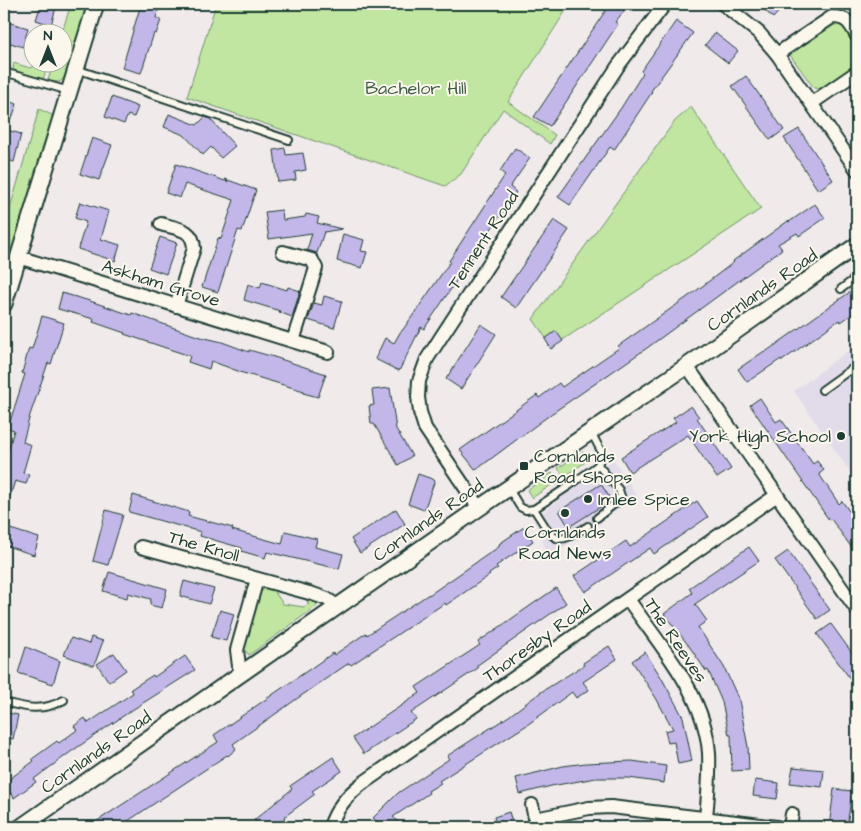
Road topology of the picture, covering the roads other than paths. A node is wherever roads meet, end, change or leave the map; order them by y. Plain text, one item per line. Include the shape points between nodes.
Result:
1 (96, 4) edge
2 (665, 4) edge
3 (723, 4) edge
4 (857, 36) edge
5 (777, 54) junction
6 (76, 69) junction
7 (4, 72) edge
8 (857, 72) edge
9 (69, 91) junction
10 (812, 103) junction
11 (289, 140) dead end
12 (857, 170) edge
13 (161, 224) dead end
14 (857, 245) edge
15 (283, 252) dead end
16 (18, 257) junction
17 (857, 277) edge
18 (841, 289) dead end
19 (4, 304) edge
20 (176, 306) junction
21 (293, 342) junction
22 (328, 352) dead end
23 (857, 365) edge
24 (687, 366) junction
25 (822, 390) dead end
26 (590, 432) junction
27 (598, 465) junction
28 (508, 488) junction
29 (777, 494) junction
30 (478, 508) junction
31 (534, 509) junction
32 (597, 518) dead end
33 (588, 526) dead end
34 (141, 546) dead end
35 (257, 579) junction
36 (628, 600) junction
37 (337, 606) junction
38 (857, 610) edge
39 (243, 673) junction
40 (64, 700) dead end
41 (4, 702) edge
42 (532, 805) dead end
43 (792, 814) dead end
44 (706, 818) junction
45 (536, 823) edge
46 (21, 827) edge
47 (330, 827) edge
48 (777, 827) edge
49 (790, 827) edge

1 - 6 street
2 - 30 street, Tennent Road via 618,66 422,371 418,396 425,428
3 - 5 street via 759,33
4 - 5 street via 848,22 841,17 832,17
5 - 10 street
6 - 9 street
6 - 11 lane
7 - 9 lane
8 - 10 street
9 - 16 street
10 - 12 street
13 - 20 street via 189,233 193,239 194,248
14 - 24 street, Cornlands Road
15 - 21 street via 312,260 316,268
16 - 19 street
16 - 20 street, Askham Grove
17 - 18 lane
20 - 21 street, Askham Grove
21 - 22 street, Askham Grove
23 - 25 lane
24 - 26 street, Cornlands Road
24 - 29 street
26 - 27 lane via 601,451
26 - 28 street, Cornlands Road
27 - 31 lane
27 - 32 lane via 621,496
28 - 30 street, Cornlands Road
28 - 31 lane via 520,507
29 - 36 street, Thoresby Road
29 - 38 street
30 - 37 street, Cornlands Road
31 - 33 lane via 552,538 569,538
34 - 35 street, The Knoll
35 - 37 street, The Knoll via 313,594
35 - 39 street, The Knoll via 237,650
36 - 44 street, The Reeves via 680,673 699,712 709,752
36 - 47 street, Thoresby Road via 363,783 342,802
37 - 39 street, Cornlands Road
39 - 46 street, Cornlands Road
40 - 41 lane via 36,709
42 - 45 street
43 - 49 street
44 - 45 street via 612,807 589,808
44 - 48 street

